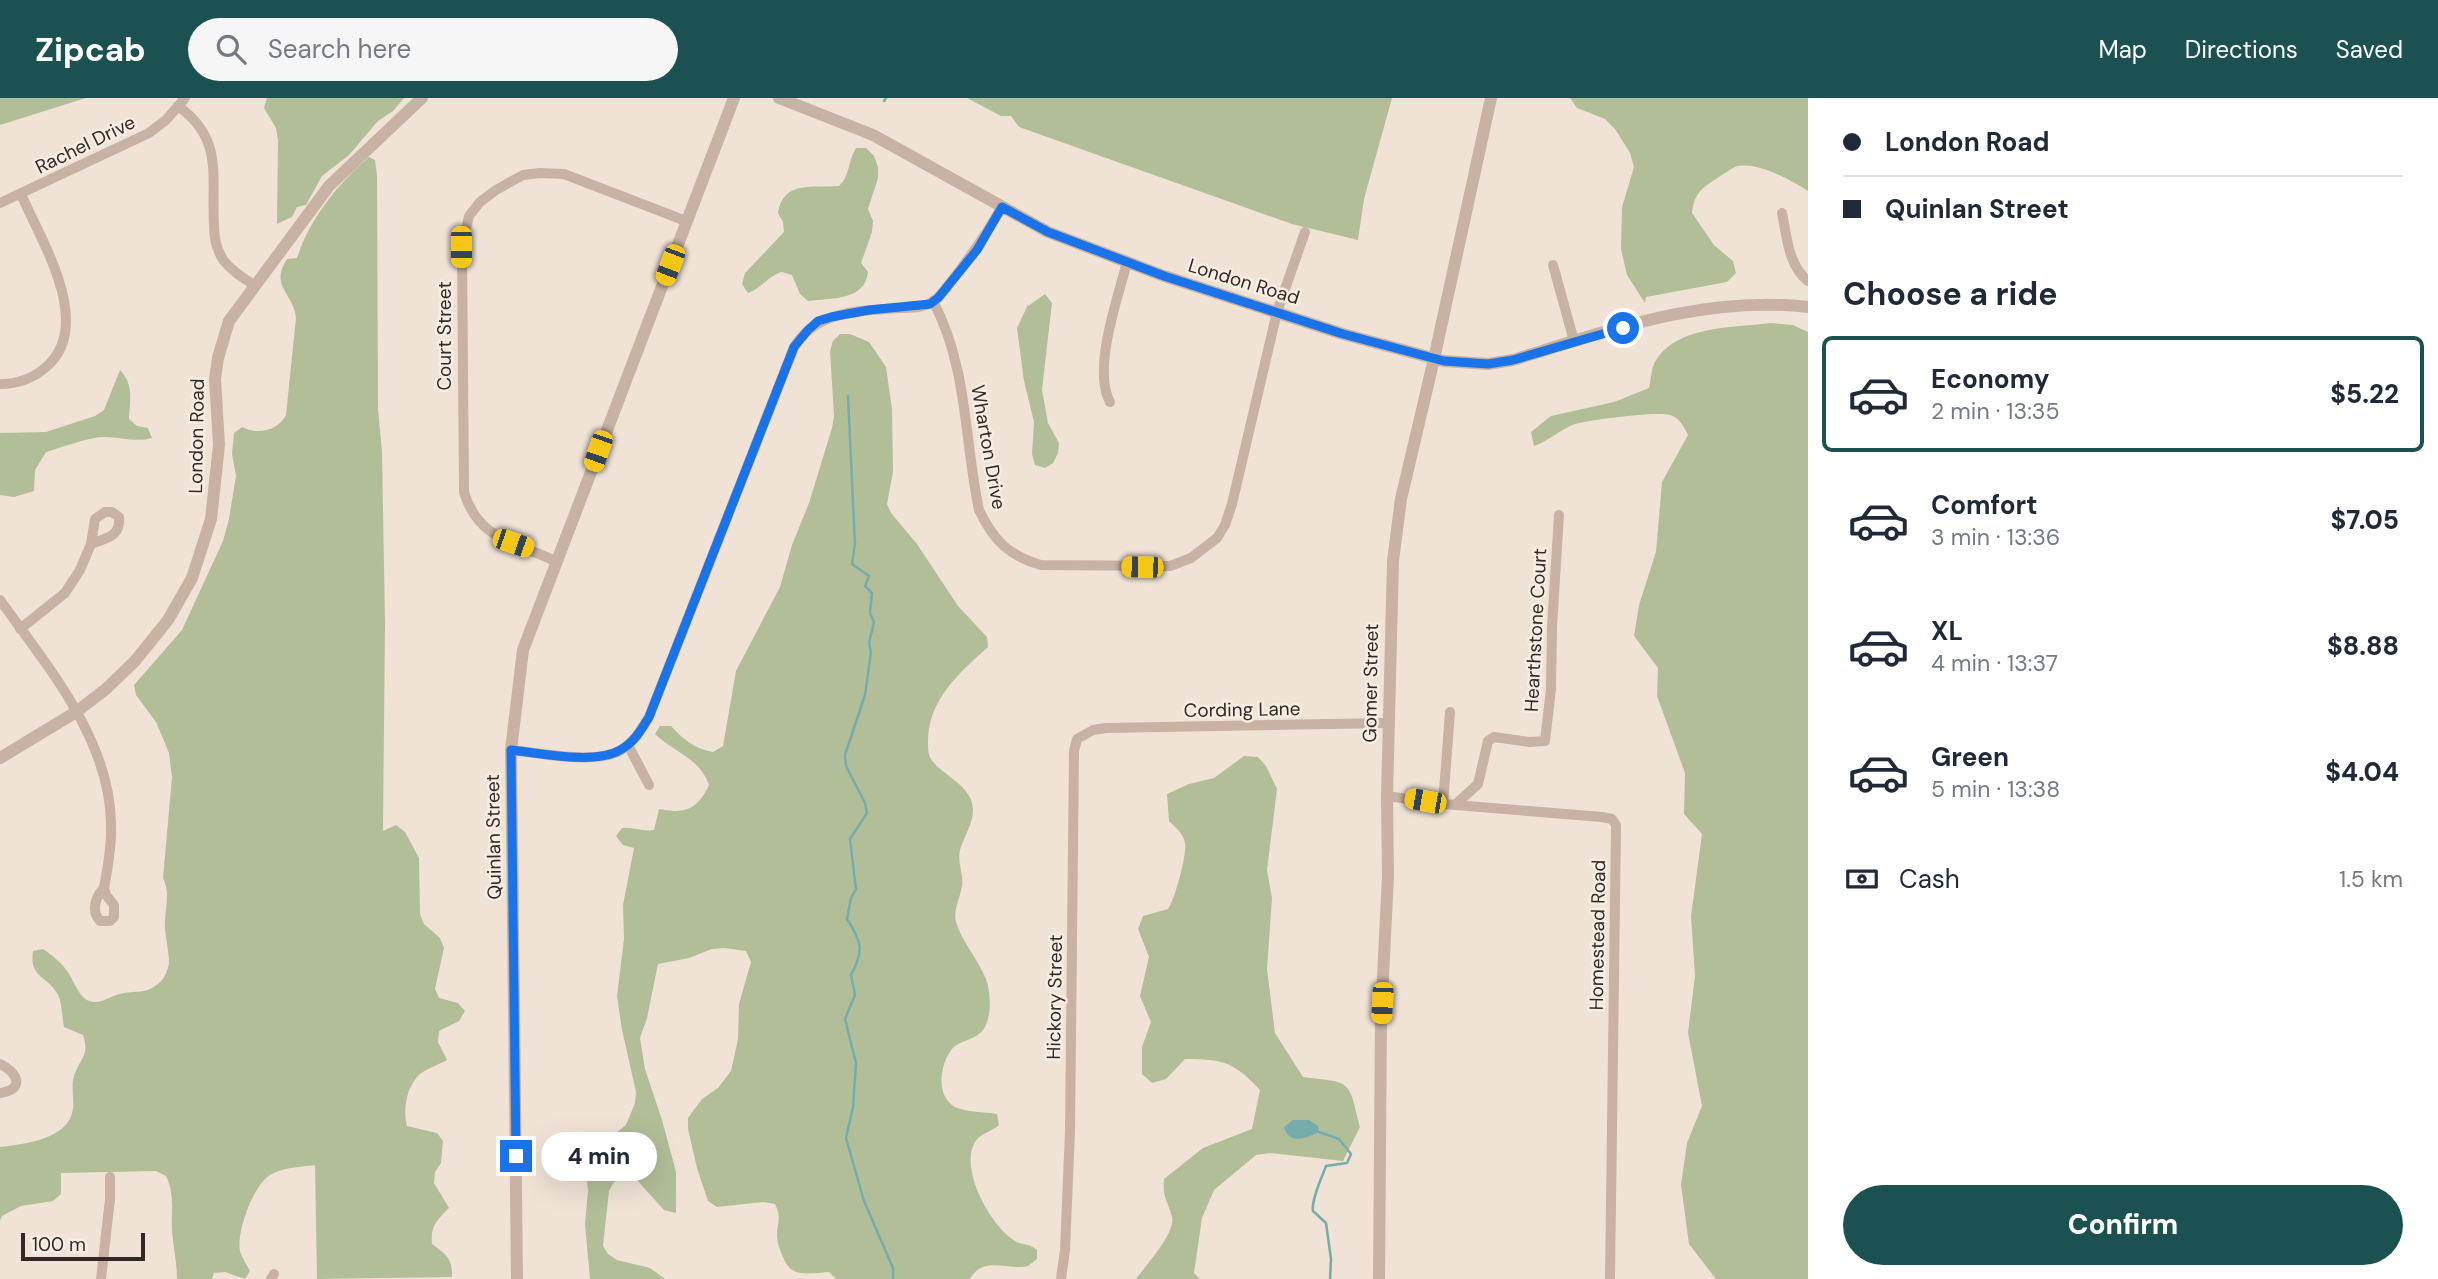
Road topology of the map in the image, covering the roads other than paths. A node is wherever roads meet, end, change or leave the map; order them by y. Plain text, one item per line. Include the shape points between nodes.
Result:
1 (422, 98) edge
2 (734, 98) edge
3 (779, 98) edge
4 (1491, 98) edge
5 (182, 102) edge
6 (21, 194) junction
7 (0, 203) edge
8 (1002, 207) junction
9 (1782, 213) dead end
10 (686, 221) junction
11 (1305, 232) dead end
12 (1127, 262) junction
13 (1553, 265) dead end
14 (1808, 281) edge
15 (254, 285) junction
16 (933, 301) junction
17 (1808, 307) edge
18 (1277, 312) junction
19 (1574, 341) junction
20 (1434, 359) junction
21 (0, 384) edge
22 (1110, 402) dead end
23 (1559, 515) dead end
24 (91, 544) dead end
25 (555, 561) junction
26 (0, 600) edge
27 (20, 629) junction
28 (76, 712) junction
29 (1450, 712) dead end
30 (1388, 723) junction
31 (1097, 729) joint
32 (628, 745) junction
33 (511, 750) junction
34 (0, 758) edge
35 (649, 785) dead end
36 (1387, 796) junction
37 (1443, 804) junction
38 (1456, 804) junction
39 (104, 888) dead end
40 (0, 1064) edge
41 (0, 1093) edge
42 (110, 1177) dead end
43 (101, 1279) edge
44 (517, 1279) edge
45 (1061, 1279) edge
46 (1379, 1279) edge
47 (1610, 1279) edge

1 - 15 street, London Road via 329,186
2 - 10 street, Quinlan Street
3 - 8 street, London Road via 873,135
4 - 20 street, Gomer Street
5 - 6 street, Rachel Drive via 149,134
5 - 15 street via 212,146 214,233 219,252 236,273
6 - 7 street, Rachel Drive
6 - 21 street via 66,302 65,333 62,347 47,366 34,376
8 - 12 street, London Road via 1048,232
8 - 16 street via 977,250
9 - 14 street via 1794,264
10 - 25 street, Quinlan Street
10 - 25 street, Court Street via 564,174 523,175 480,202 469,216 461,247 464,492 468,508 487,531
11 - 18 street, Wharton Drive
12 - 18 street, London Road
12 - 22 street via 1104,363 1103,384
13 - 19 street
15 - 28 street, London Road via 229,321 218,358 216,487 192,578 148,646
16 - 18 street, Wharton Drive via 946,325 959,372 979,510 1000,545 1041,565 1170,566 1191,558 1217,538 1232,505
16 - 32 street via 831,317 818,321 800,338 649,717
17 - 19 street, London Road via 1719,305
18 - 20 street, London Road
19 - 20 street, London Road via 1488,364
20 - 30 street, Gomer Street via 1399,512
23 - 38 street, Hearthstone Court via 1545,741 1494,737 1488,741 1478,784
24 - 27 street via 65,593
25 - 33 street, Quinlan Street via 523,650
26 - 27 street
27 - 28 street
28 - 34 street, London Road
28 - 39 street via 100,759 108,790 110,855
29 - 37 street
30 - 31 street, Cording Lane
30 - 36 street, Gomer Street
31 - 45 street, Hickory Street via 1079,736 1074,751 1070,1131
32 - 33 street via 595,756
32 - 35 street
33 - 44 street, Quinlan Street
36 - 37 street, Homestead Road
36 - 46 street, Gomer Street
37 - 38 street, Homestead Road
38 - 47 street, Homestead Road via 1602,817 1616,825
40 - 41 street via 16,1079 12,1090
42 - 43 street

